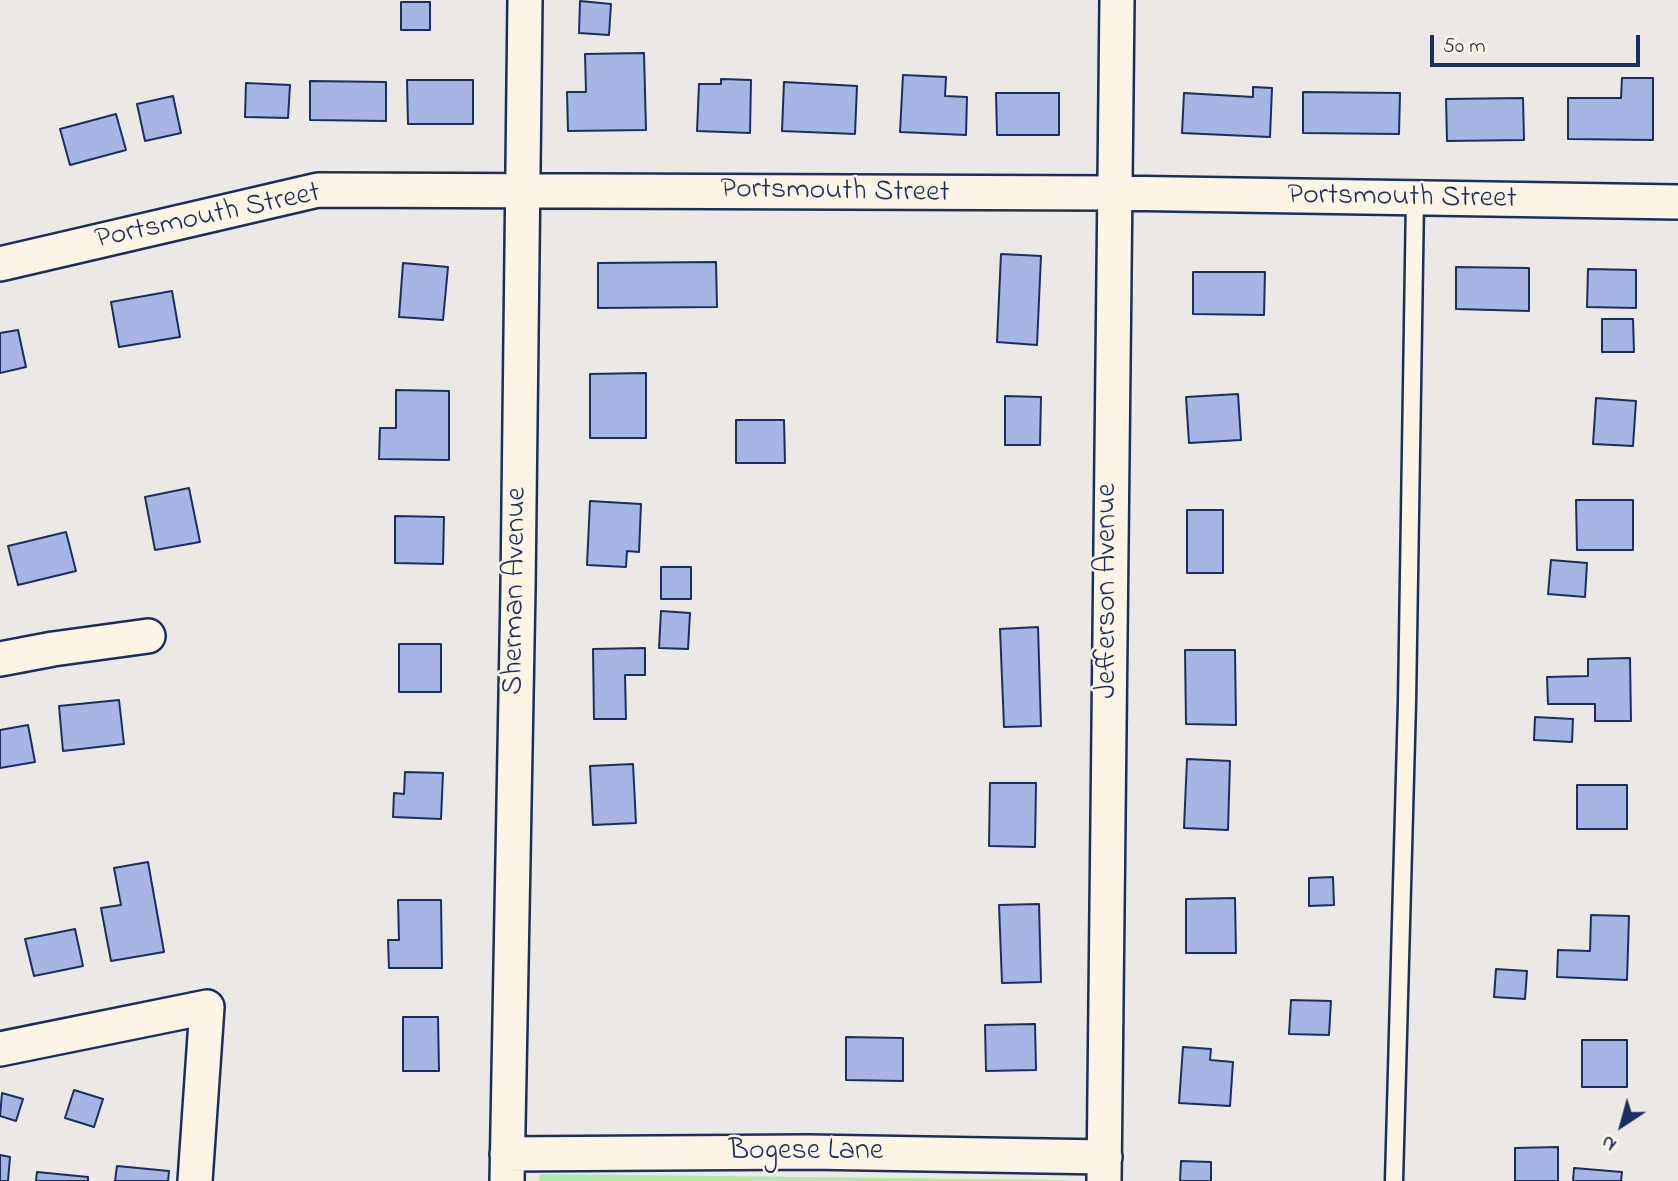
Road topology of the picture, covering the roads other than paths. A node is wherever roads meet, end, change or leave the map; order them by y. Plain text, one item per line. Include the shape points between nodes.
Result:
1 (524, 0) edge
2 (1116, 0) edge
3 (520, 189) junction
4 (1113, 193) junction
5 (1415, 199) junction
6 (1678, 202) edge
7 (0, 264) edge
8 (148, 636) dead end
9 (0, 659) edge
10 (0, 1049) edge
11 (507, 1168) edge
12 (1104, 1169) edge
13 (195, 1181) edge
14 (1394, 1181) edge

1 - 3 street, Sherman Avenue
2 - 4 street, Jefferson Avenue
3 - 4 street, Portsmouth Street
3 - 7 street, Portsmouth Street via 318,190
3 - 11 street, Sherman Avenue
4 - 5 street, Portsmouth Street
4 - 12 street, Jefferson Avenue
5 - 6 street, Portsmouth Street
5 - 14 lane
8 - 9 street
10 - 13 street via 207,1006
11 - 12 street, Bogese Lane via 808,1152

